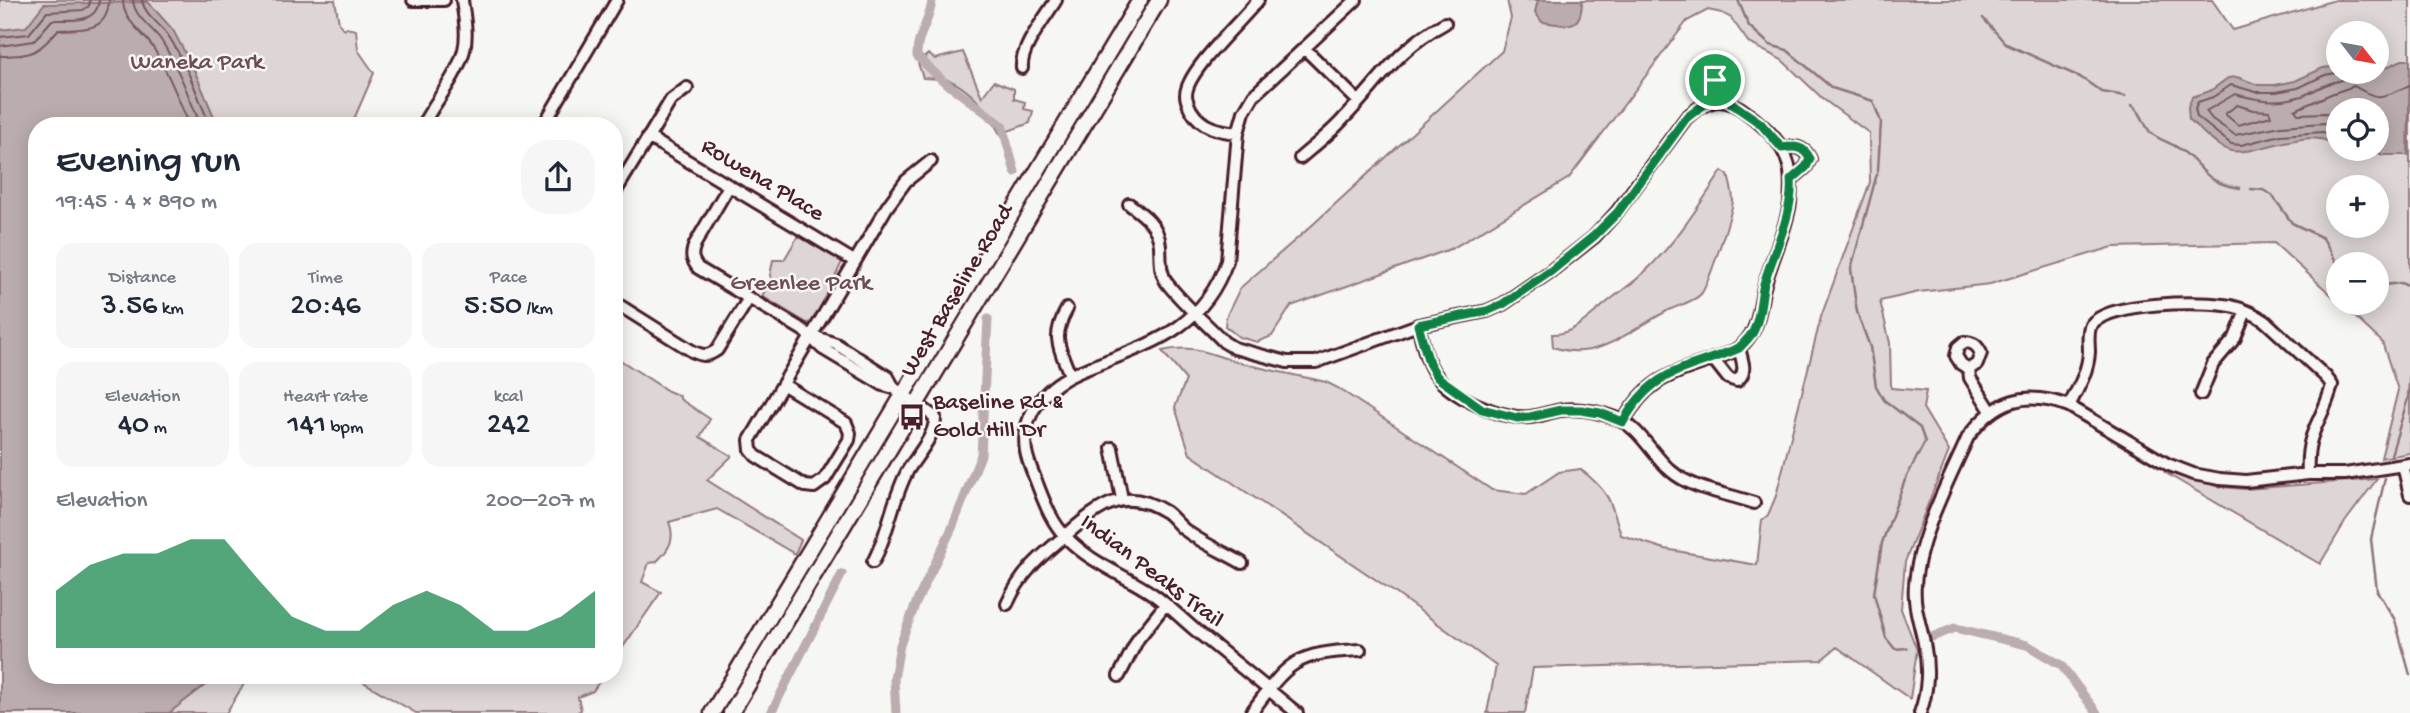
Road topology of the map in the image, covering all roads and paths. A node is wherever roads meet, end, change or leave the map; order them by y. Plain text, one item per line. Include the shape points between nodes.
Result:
1 (413, 0) edge
2 (444, 0) edge
3 (463, 0) edge
4 (617, 0) edge
5 (1056, 0) edge
6 (1140, 0) edge
7 (1159, 0) edge
8 (1258, 0) edge
9 (1356, 0) edge
10 (1445, 23) dead end
11 (1304, 48) junction
12 (1022, 68) dead end
13 (687, 88) dead end
14 (1358, 101) junction
15 (1731, 103) junction
16 (1705, 104) junction
17 (429, 117) edge
18 (548, 117) edge
19 (1238, 133) junction
20 (648, 137) junction
21 (1782, 148) junction
22 (1300, 158) dead end
23 (932, 161) dead end
24 (623, 179) edge
25 (1791, 180) junction
26 (729, 186) junction
27 (1129, 204) dead end
28 (854, 261) junction
29 (749, 298) junction
30 (623, 308) edge
31 (1067, 309) dead end
32 (2246, 311) junction
33 (1196, 313) junction
34 (1418, 325) junction
35 (811, 335) junction
36 (1739, 348) junction
37 (1713, 359) junction
38 (1969, 369) dead end
39 (1070, 375) junction
40 (784, 385) junction
41 (898, 391) junction
42 (2201, 394) dead end
43 (917, 404) junction
44 (2069, 406) junction
45 (1991, 411) junction
46 (1623, 422) junction
47 (1112, 448) dead end
48 (2406, 465) edge
49 (2308, 474) junction
50 (2410, 495) edge
51 (1122, 499) junction
52 (1754, 503) dead end
53 (1064, 536) junction
54 (873, 562) dead end
55 (1242, 563) dead end
56 (1007, 604) dead end
57 (1165, 605) junction
58 (1360, 650) dead end
59 (1119, 676) dead end
60 (1269, 690) junction
61 (712, 713) edge
62 (730, 713) edge
63 (1251, 713) edge
64 (1297, 713) edge
65 (1920, 713) edge

1 - 2 street
3 - 17 street via 461,60
4 - 18 street
5 - 12 street via 1031,39
6 - 41 main road, West Baseline Road
7 - 43 main road, West Baseline Road
8 - 19 street via 1195,71 1186,95 1195,116 1205,125
9 - 11 street, Indian Peaks Trail
10 - 14 street via 1410,44
11 - 14 street
11 - 19 street, Indian Peaks Trail via 1254,95
13 - 20 street via 671,100
14 - 22 street
15 - 16 street
15 - 16 street via 1729,93 1715,80 1704,90
15 - 21 street via 1760,123
16 - 34 street via 1686,118 1618,212 1551,271 1487,311
19 - 33 street, Indian Peaks Trail via 1227,261
20 - 24 street
20 - 26 street, Rowena Place
21 - 25 street
21 - 25 street via 1802,148 1810,159
23 - 28 street via 906,181
25 - 36 street via 1789,205 1758,317
26 - 28 street, Rowena Place
26 - 29 street via 695,243 692,261
27 - 33 street via 1148,218 1160,244 1160,265 1167,282
28 - 35 street
29 - 30 street via 717,350 709,355 692,351
29 - 35 street
31 - 39 street via 1057,335
32 - 42 street via 2235,338 2209,370
32 - 44 street via 2177,304 2129,308 2099,317 2089,330 2088,366
32 - 49 street via 2265,321 2332,385 2309,439
33 - 34 street via 1234,348 1287,362 1331,358
33 - 39 street, Indian Peaks Trail via 1157,342
34 - 46 street via 1437,377 1482,409 1517,418 1581,410
35 - 40 street
35 - 41 street via 823,349
36 - 37 street
36 - 37 street via 1744,369 1737,381 1728,378
37 - 46 street via 1658,380 1635,401
38 - 45 street
39 - 53 street, Indian Peaks Trail via 1040,398 1026,437 1026,451 1042,497
40 - 40 street via 846,423 850,432 825,479 814,486 805,486 751,450 750,440
41 - 43 street
41 - 61 main road, West Baseline Road
43 - 54 street via 935,417 935,424 899,488 884,543
43 - 62 main road, West Baseline Road
44 - 45 street via 2034,397 2016,399
44 - 49 street via 2167,464 2193,474 2246,481
45 - 65 street via 1968,437 1917,565 1916,609 1927,665
46 - 52 street via 1683,480
47 - 51 street
48 - 49 street
48 - 50 street
51 - 53 street via 1098,508
51 - 55 street via 1168,513 1185,530
53 - 56 street via 1028,568
53 - 57 street, Indian Peaks Trail via 1087,556
57 - 59 street via 1138,639
57 - 60 street, Indian Peaks Trail
58 - 60 street via 1323,652 1300,660
60 - 63 street
60 - 64 street, Indian Peaks Trail

